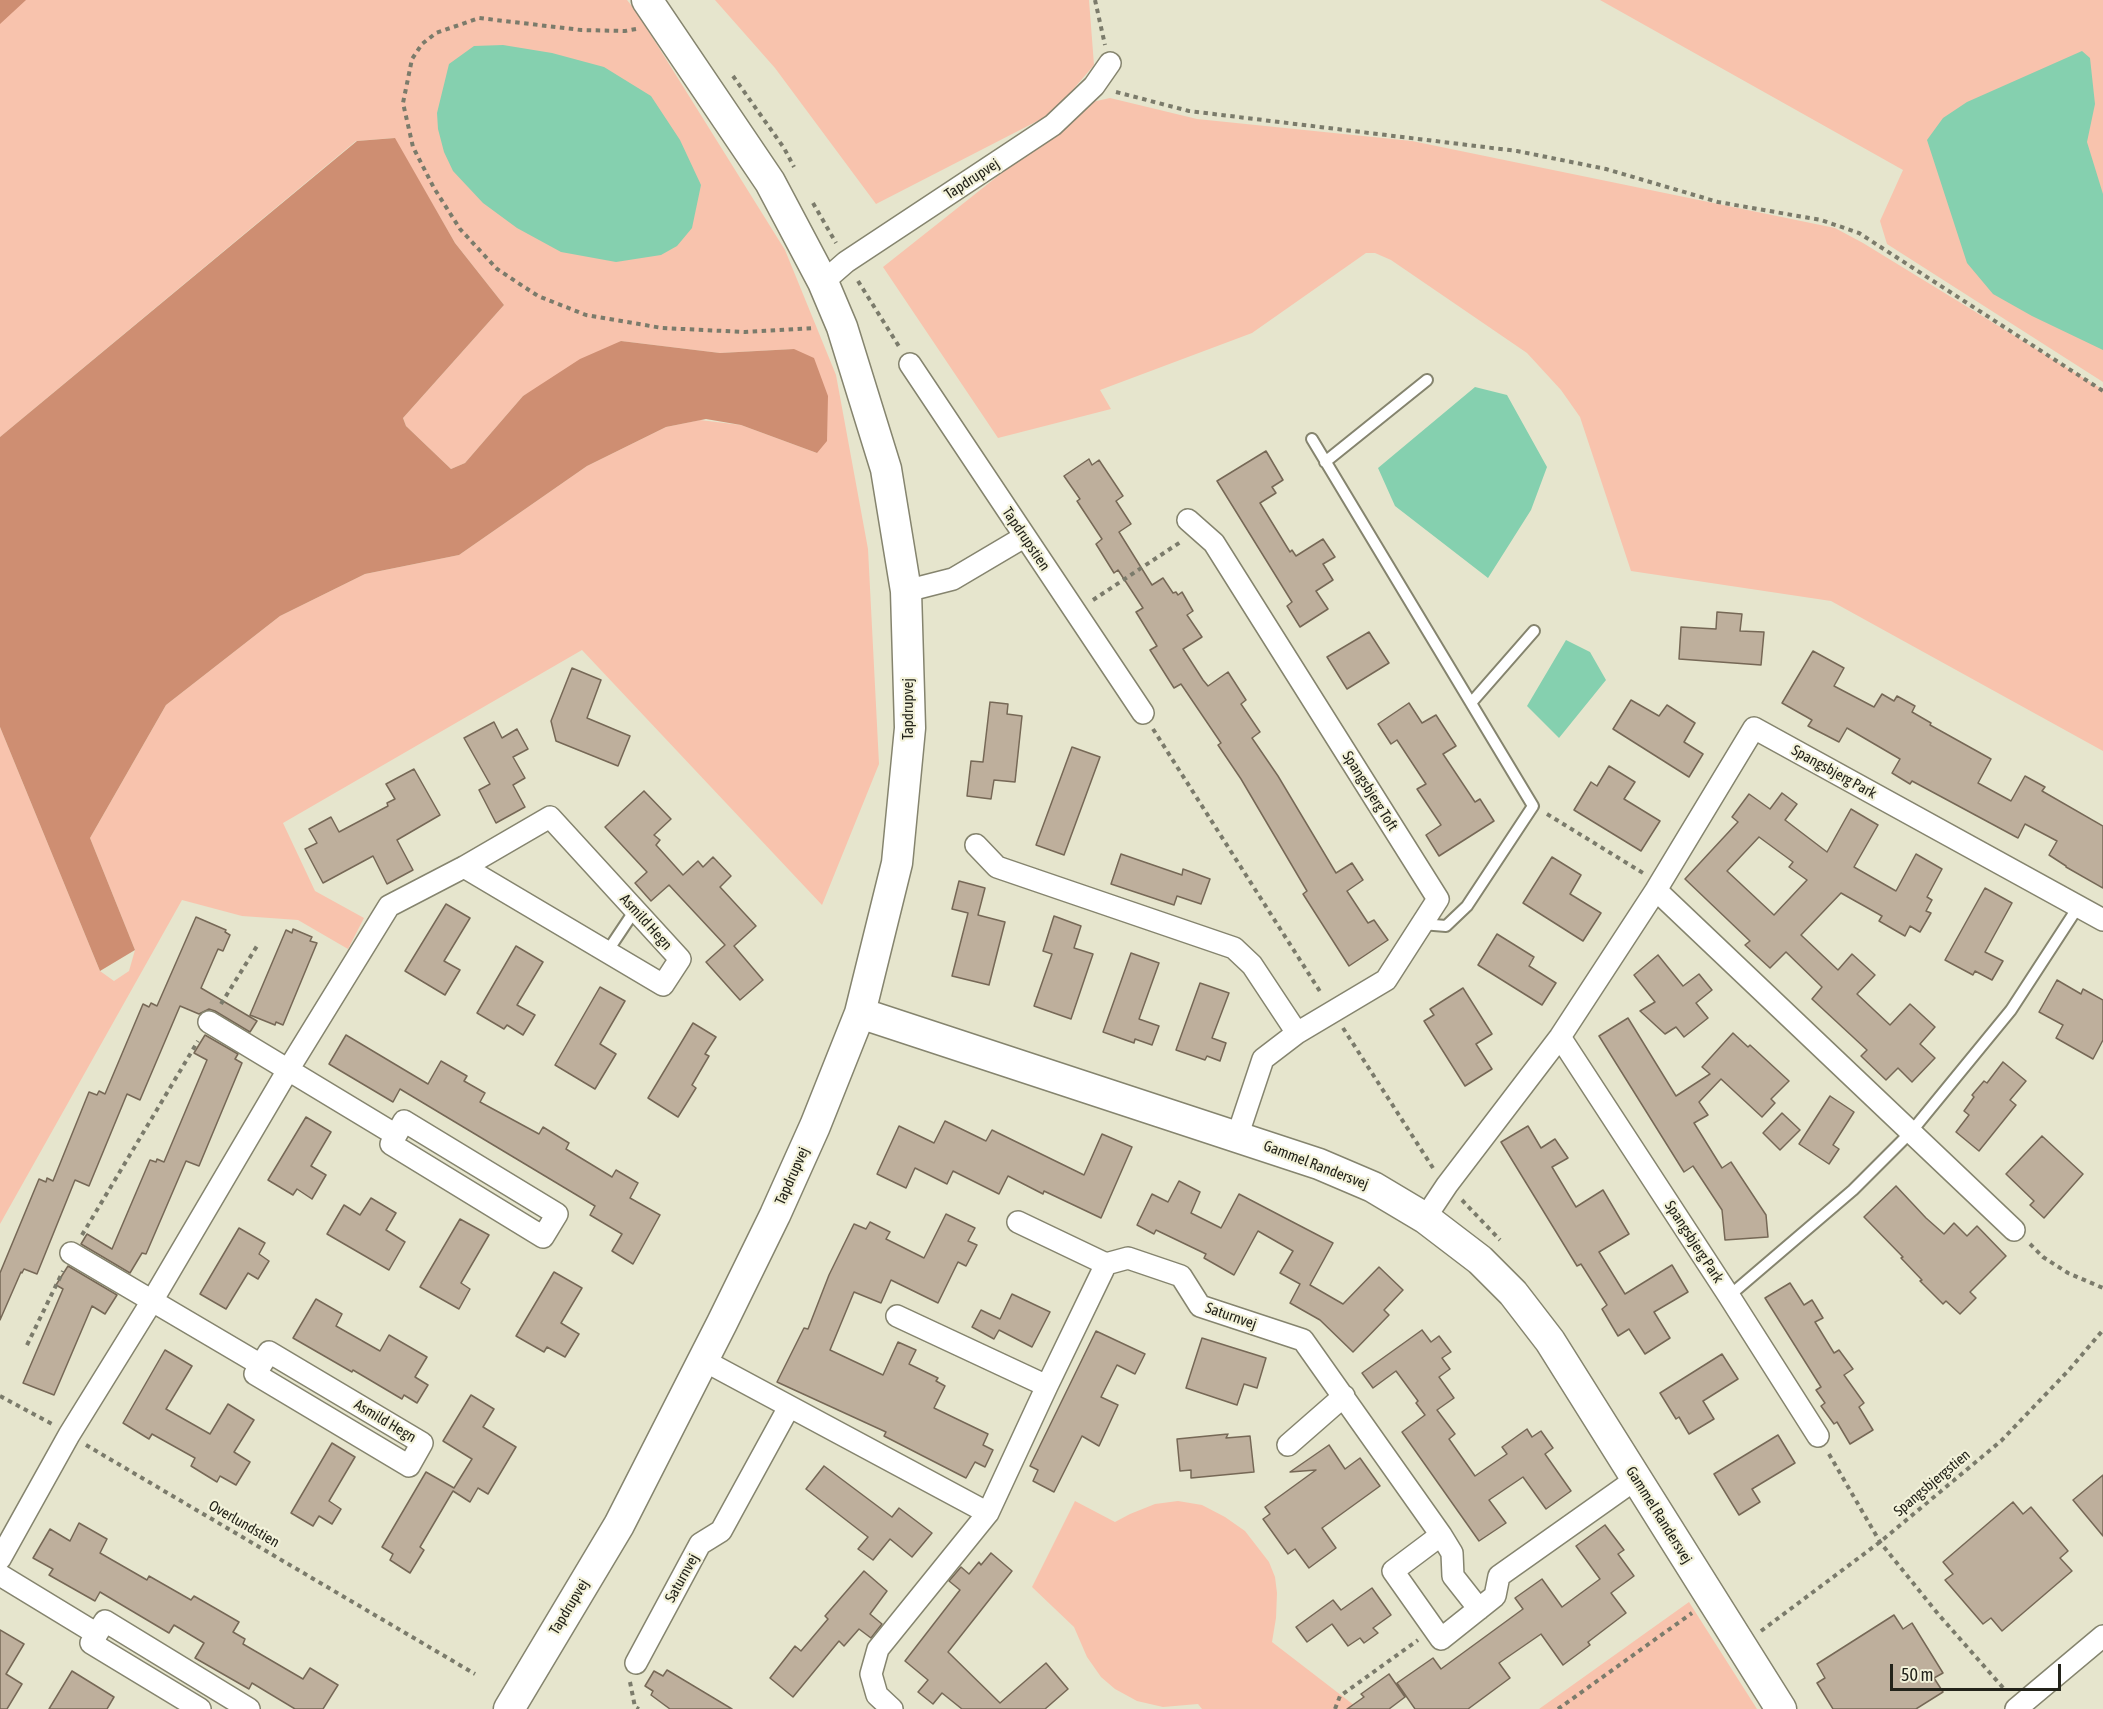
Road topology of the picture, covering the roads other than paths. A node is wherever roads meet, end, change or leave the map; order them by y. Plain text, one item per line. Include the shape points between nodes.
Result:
1 (655, 11) edge
2 (1110, 63) road end
3 (823, 282) junction
4 (910, 364) dead end
5 (1427, 380) dead end
6 (1312, 440) dead end
7 (1325, 462) junction
8 (1192, 524) road end
9 (1024, 537) junction
10 (906, 591) junction
11 (1534, 631) dead end
12 (1471, 703) junction
13 (1143, 713) road end
14 (976, 845) dead end
15 (464, 867) junction
16 (1658, 886) junction
17 (2078, 907) junction
18 (635, 910) junction
19 (2103, 920) edge
20 (1422, 924) junction
21 (607, 952) junction
22 (860, 1013) junction
23 (209, 1022) road end
24 (1298, 1033) junction
25 (1560, 1037) junction
26 (288, 1070) junction
27 (1911, 1132) junction
28 (396, 1135) junction
29 (1237, 1137) junction
30 (1425, 1218) junction
31 (1018, 1222) dead end
32 (2014, 1230) road end
33 (71, 1253) road end
34 (1106, 1264) junction
35 (1729, 1296) junction
36 (152, 1300) junction
37 (897, 1316) dead end
38 (703, 1360) junction
39 (261, 1365) junction
40 (1047, 1386) junction
41 (1344, 1396) junction
42 (789, 1407) junction
43 (1818, 1436) road end
44 (1288, 1445) dead end
45 (1636, 1479) junction
46 (988, 1513) junction
47 (1441, 1535) junction
48 (0, 1559) edge
49 (0, 1575) edge
50 (1479, 1609) junction
51 (97, 1634) junction
52 (2103, 1635) edge
53 (636, 1663) dead end
54 (2018, 1707) edge
55 (200, 1709) edge
56 (249, 1709) edge
57 (509, 1709) edge
58 (892, 1709) edge
59 (1781, 1709) edge

1 - 3 street, Tapdrupvej via 771,182
2 - 3 street, Tapdrupvej via 1094,86 1053,125 846,262
3 - 10 street, Tapdrupvej via 842,327 886,469
4 - 9 street, Tapdrupstien
5 - 7 lane
6 - 7 lane
7 - 12 lane
8 - 20 street, Spangsbjerg Toft via 1214,543 1438,899
9 - 10 street via 952,579
9 - 13 street, Tapdrupstien
10 - 22 street, Tapdrupvej via 910,728 897,863
11 - 12 lane
12 - 20 lane via 1533,806 1467,906 1446,926
14 - 24 street via 997,867 1234,948 1252,965
15 - 18 street, Asmild Hegn via 550,817
15 - 21 street, Asmild Hegn
15 - 26 street, Asmild Hegn via 389,906
16 - 17 street, Spangsbjerg Park via 1754,728
16 - 25 street, Spangsbjerg Park
16 - 27 street
17 - 19 street, Spangsbjerg Park
17 - 27 lane, Spangsbjerg Park via 2011,1010
18 - 21 lane
18 - 21 street, Asmild Hegn via 680,959 663,985
20 - 24 street, Spangsbjerg Toft via 1386,980
22 - 29 street, Gammel Randersvej
22 - 38 street, Tapdrupvej via 784,1195
23 - 26 street
24 - 29 street, Spangsbjerg Toft via 1263,1059
25 - 30 street, Spangsbjerg Park
25 - 35 street, Spangsbjerg Park
26 - 28 street
26 - 36 street, Asmild Hegn
27 - 32 street
27 - 35 lane, Spangsbjerg Park via 1853,1190
28 - 28 street via 391,1144 543,1237 557,1214 404,1121
29 - 30 street, Gammel Randersvej via 1373,1186
30 - 45 street, Gammel Randersvej via 1480,1260 1513,1293 1550,1341
31 - 34 street
33 - 36 street
34 - 40 street
34 - 41 street, Saturnvej via 1128,1258 1181,1276 1200,1306 1303,1340
35 - 43 street, Spangsbjerg Park
36 - 39 street
36 - 48 street, Asmild Hegn via 69,1435
37 - 40 street
38 - 42 street
38 - 57 street, Tapdrupvej via 619,1525
39 - 39 street, Asmild Hegn via 255,1374 409,1466 422,1443 269,1352
40 - 46 street
41 - 44 street
41 - 47 street, Saturnvej
42 - 46 street
42 - 53 street, Saturnvej via 722,1531 700,1544
45 - 50 street via 1499,1576 1495,1596
45 - 59 street, Gammel Randersvej
46 - 58 street via 878,1649 871,1674 877,1695
47 - 50 street, Saturnvej via 1452,1553 1453,1576
47 - 50 street via 1393,1571 1441,1639
49 - 51 street
51 - 55 street via 92,1643
51 - 56 street via 105,1621
52 - 54 street

